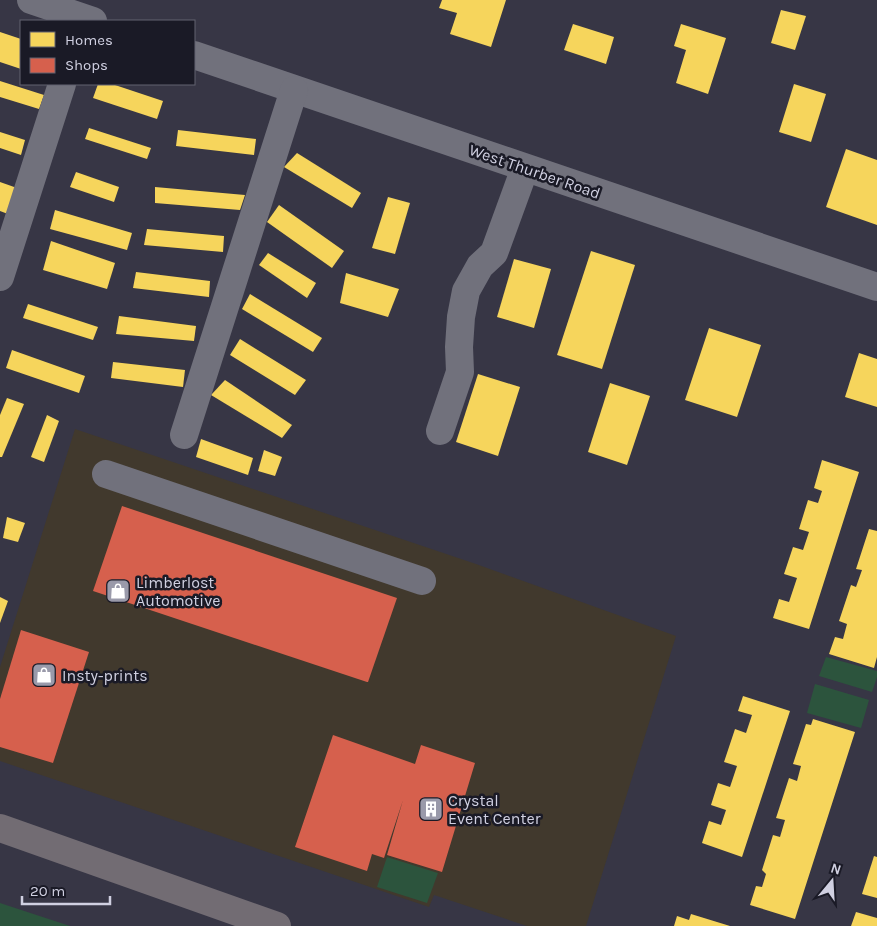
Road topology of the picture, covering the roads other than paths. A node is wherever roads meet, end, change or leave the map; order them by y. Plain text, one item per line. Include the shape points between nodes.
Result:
1 (30, 0) edge
2 (90, 20) edge
3 (195, 55) edge
4 (62, 85) edge
5 (294, 90) junction
6 (525, 168) junction
7 (0, 277) edge
8 (877, 286) edge
9 (440, 431) dead end
10 (184, 435) dead end
11 (106, 474) dead end
12 (422, 581) dead end
13 (0, 828) edge
14 (278, 926) edge

1 - 2 street
3 - 5 street, West Thurber Road
4 - 7 street
5 - 6 street, West Thurber Road
5 - 10 street
6 - 8 street, West Thurber Road
6 - 9 street via 494,253 480,266 466,291 461,317 460,372
11 - 12 street
13 - 14 main road

